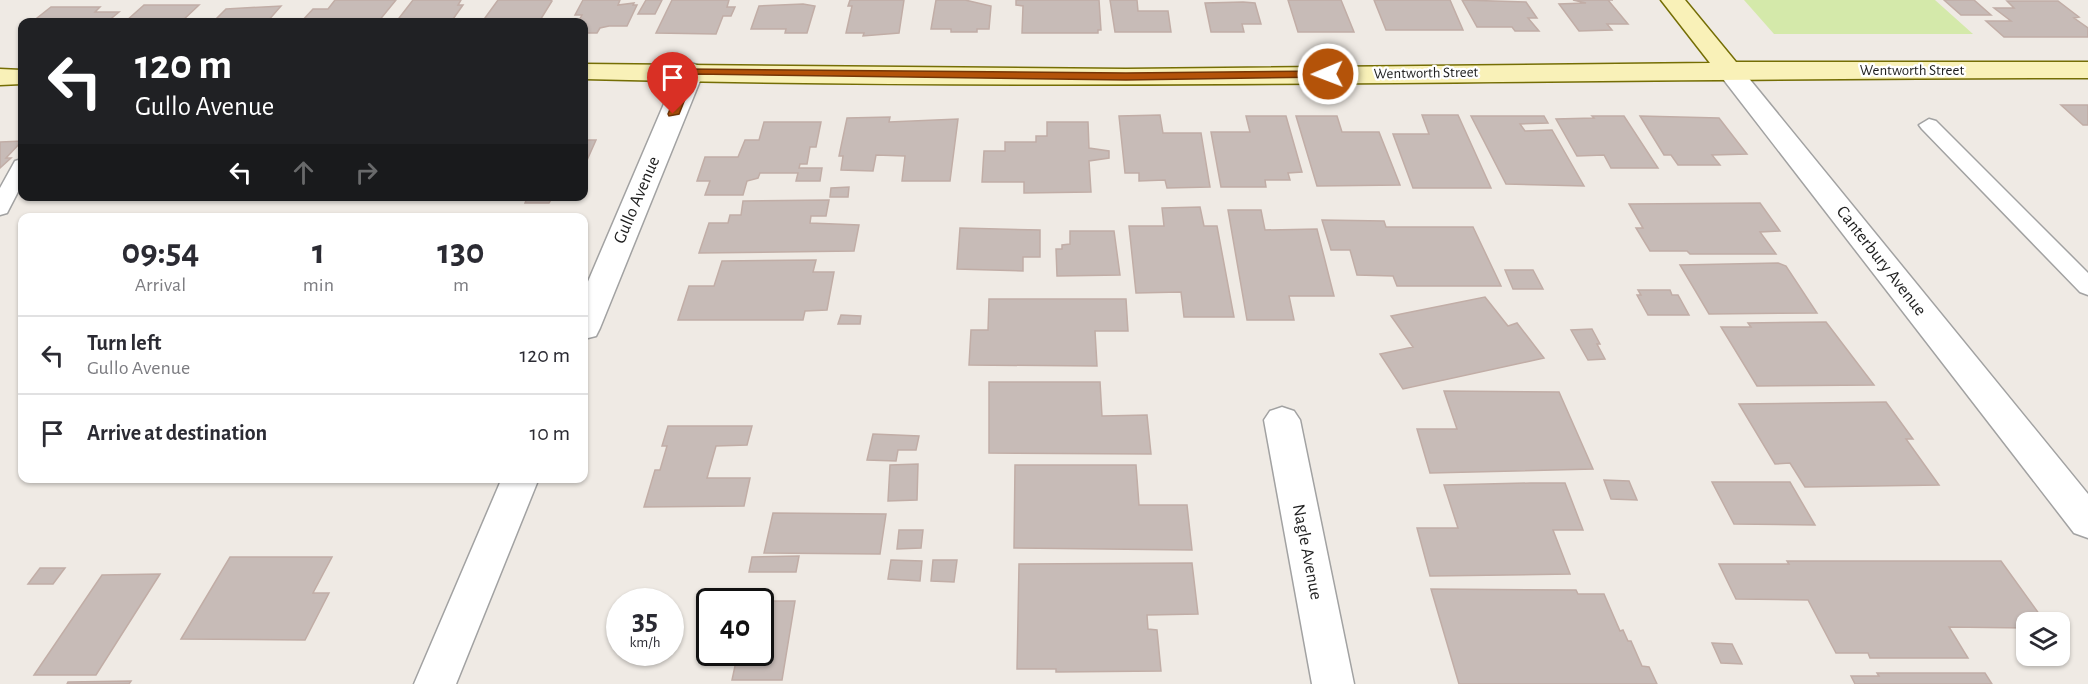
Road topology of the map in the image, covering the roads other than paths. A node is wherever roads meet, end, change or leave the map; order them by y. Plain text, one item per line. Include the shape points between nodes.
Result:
1 (1673, 0) edge
2 (1729, 69) junction
3 (2088, 70) edge
4 (691, 71) junction
5 (588, 72) edge
6 (0, 77) edge
7 (18, 77) edge
8 (1929, 125) dead end
9 (18, 173) edge
10 (0, 208) edge
11 (2088, 286) edge
12 (588, 318) edge
13 (1282, 420) dead end
14 (519, 483) edge
15 (2088, 522) edge
16 (435, 684) edge
17 (1333, 684) edge

1 - 2 street, Canterbury Avenue
2 - 3 street, Wentworth Street
2 - 4 street, Wentworth Street via 1126,76
2 - 15 street, Canterbury Avenue
4 - 5 street, Wentworth Street
4 - 12 street, Gullo Avenue
6 - 7 street
8 - 11 lane
9 - 10 lane
13 - 17 street, Nagle Avenue
14 - 16 street

